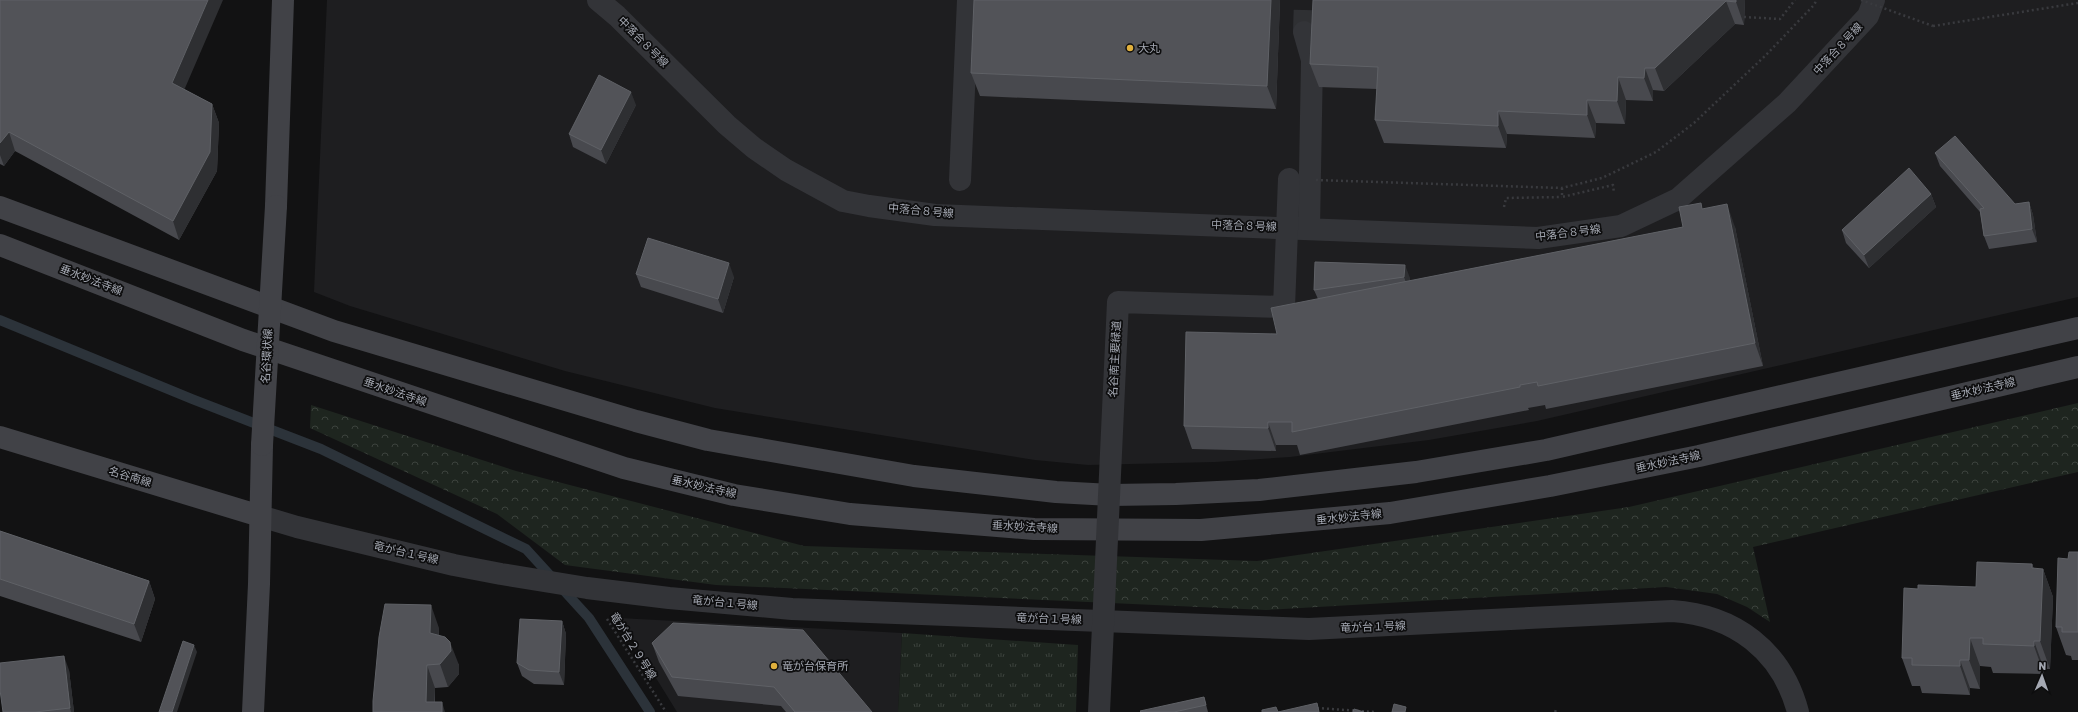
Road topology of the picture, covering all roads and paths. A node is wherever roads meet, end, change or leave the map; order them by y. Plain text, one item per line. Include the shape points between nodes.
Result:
1 (283, 0) edge
2 (598, 0) edge
3 (968, 0) edge
4 (1795, 0) edge
5 (1817, 0) edge
6 (1861, 0) edge
7 (1874, 0) edge
8 (2078, 3) edge
9 (1744, 17) dead end
10 (1304, 32) tunnel mouth
11 (1289, 179) joint
12 (960, 180) dead end
13 (1562, 188) junction
14 (1614, 193) dead end
15 (1562, 197) junction
16 (0, 207) edge
17 (1504, 207) dead end
18 (1309, 228) junction
19 (0, 245) edge
20 (2078, 328) edge
21 (2078, 367) edge
22 (0, 436) edge
23 (260, 516) junction
24 (587, 588) junction
25 (1315, 708) edge
26 (253, 712) edge
27 (666, 712) edge
28 (1099, 712) edge
29 (1374, 712) edge
30 (1798, 712) edge

1 - 23 street, 名谷環状線, bridge via 276,206
2 - 18 street, 中落合８号線 via 754,148 786,170 843,201 935,214
3 - 12 street
4 - 9 path via 1780,19
5 - 13 path, bridge via 1766,55 1694,123 1656,152 1602,178
6 - 8 path, bridge via 1933,26
7 - 18 street, 中落合８号線 via 1868,16 1787,103 1678,199 1621,226 1538,238
10 - 18 street via 1312,60
11 - 13 path, bridge
11 - 28 street, 名谷南主要緑道, bridge via 1284,307 1118,302
13 - 15 path
14 - 15 path via 1613,185
15 - 17 path via 1506,198
16 - 20 street via 334,331 636,421 708,440 914,476 1056,492 1147,494 1259,490 1416,472 1546,450
19 - 21 street, 垂水妙法寺線 via 243,340 624,468 734,495 843,513 1034,529 1201,530 1390,513 1550,486 1699,456
22 - 23 street, 名谷南線
23 - 24 street, 竜が台１号線 via 454,565
23 - 26 street, 名谷環状線
24 - 27 path, 竜が台２９号線
24 - 30 street, 竜が台１号線 via 792,609 1309,629 1693,612 1724,623 1758,644 1772,657 1793,693
25 - 29 path

